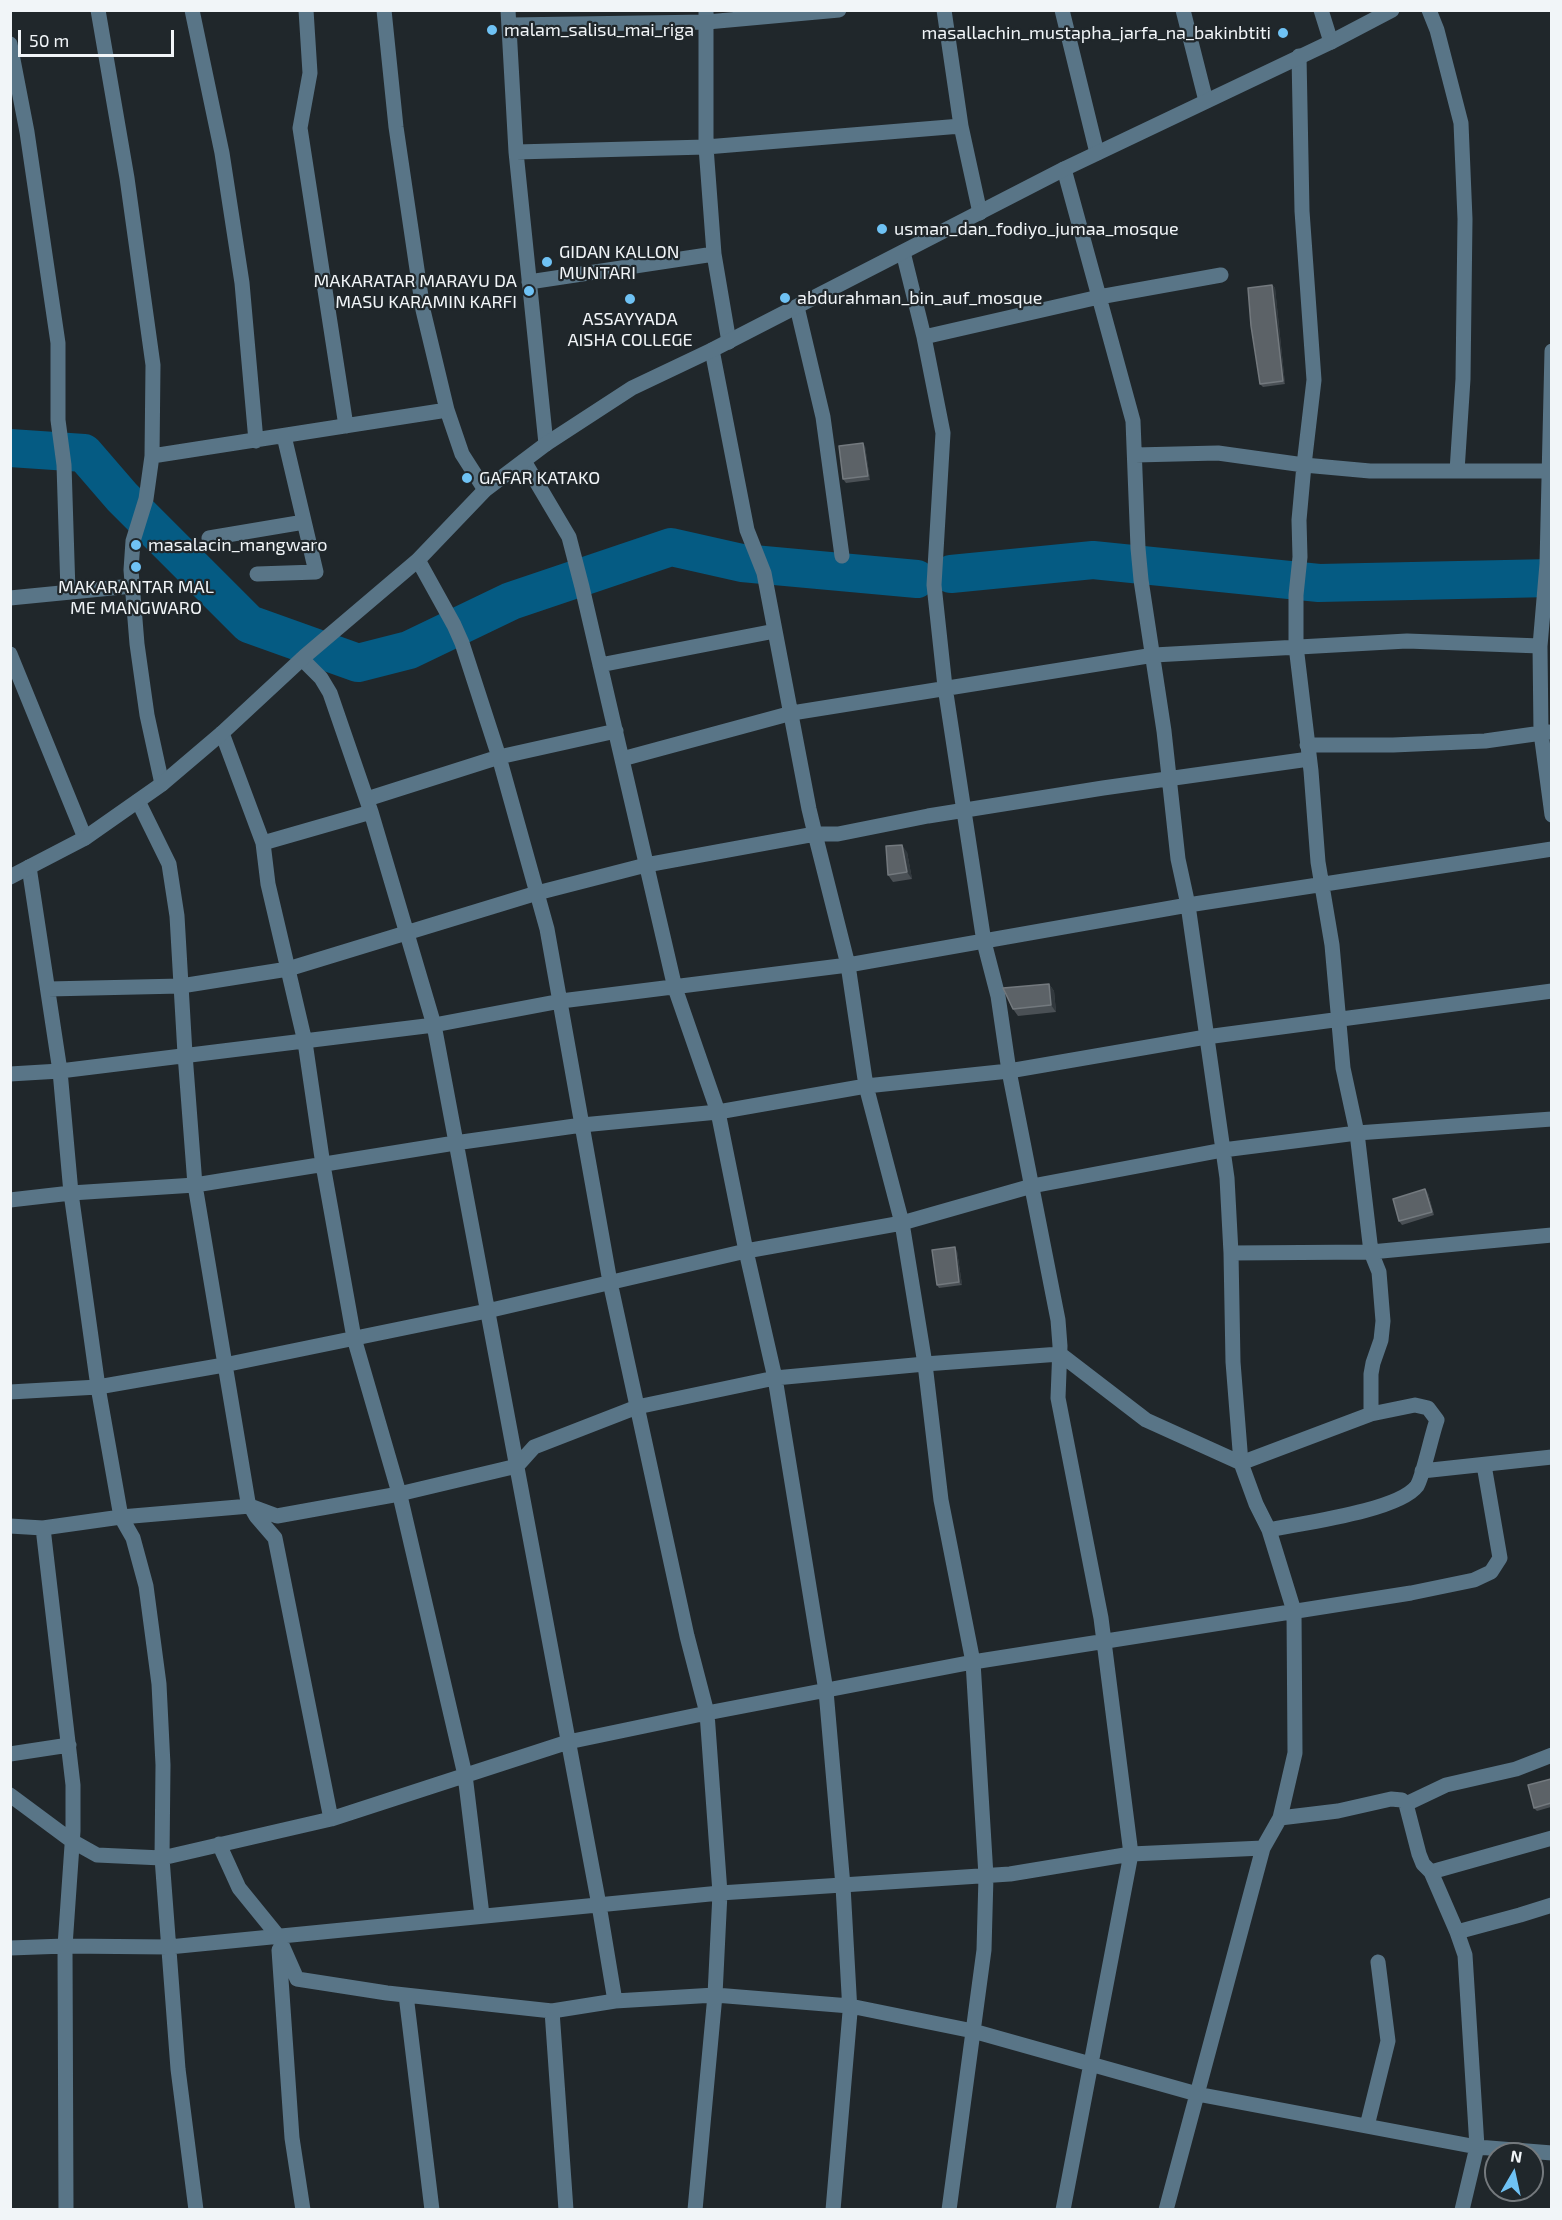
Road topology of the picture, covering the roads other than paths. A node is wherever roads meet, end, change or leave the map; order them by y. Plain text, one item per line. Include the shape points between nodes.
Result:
1 (98, 10) edge
2 (192, 10) edge
3 (306, 10) edge
4 (384, 10) edge
5 (838, 10) edge
6 (944, 10) edge
7 (1062, 10) edge
8 (1184, 10) edge
9 (1321, 10) edge
10 (1392, 10) edge
11 (1429, 10) edge
12 (706, 16) edge
13 (509, 18) edge
14 (1331, 42) junction
15 (10, 44) edge
16 (1299, 56) junction
17 (1206, 101) junction
18 (961, 126) junction
19 (706, 147) junction
20 (516, 152) junction
21 (1097, 153) junction
22 (1064, 169) junction
23 (980, 213) junction
24 (903, 252) junction
25 (714, 254) junction
26 (1221, 275) dead end
27 (529, 282) junction
28 (1098, 297) junction
29 (797, 307) junction
30 (924, 337) junction
31 (729, 342) junction
32 (712, 350) junction
33 (1551, 351) edge
34 (447, 410) junction
35 (346, 426) junction
36 (284, 436) junction
37 (256, 441) junction
38 (546, 444) junction
39 (1135, 455) junction
40 (152, 456) junction
41 (524, 461) junction
42 (1304, 465) junction
43 (1457, 471) junction
44 (1551, 471) edge
45 (485, 490) junction
46 (304, 522) junction
47 (209, 538) dead end
48 (842, 556) dead end
49 (418, 560) junction
50 (257, 574) dead end
51 (132, 586) junction
52 (68, 592) junction
53 (10, 598) edge
54 (774, 632) junction
55 (1296, 646) junction
56 (1540, 646) junction
57 (10, 654) edge
58 (1154, 655) junction
59 (304, 657) junction
60 (600, 665) junction
61 (945, 687) junction
62 (792, 713) junction
63 (616, 731) junction
64 (1546, 732) edge
65 (222, 733) junction
66 (1308, 752) junction
67 (499, 757) junction
68 (622, 759) junction
69 (1169, 778) junction
70 (162, 784) junction
71 (138, 801) junction
72 (369, 806) junction
73 (963, 811) junction
74 (1551, 814) edge
75 (816, 834) junction
76 (85, 838) junction
77 (263, 843) junction
78 (1551, 849) edge
79 (646, 865) junction
80 (29, 867) junction
81 (10, 877) edge
82 (1323, 885) junction
83 (537, 893) junction
84 (1188, 905) junction
85 (406, 933) junction
86 (984, 942) junction
87 (848, 965) junction
88 (288, 969) junction
89 (181, 986) junction
90 (675, 988) junction
91 (48, 989) junction
92 (1551, 991) edge
93 (561, 1001) junction
94 (1338, 1020) junction
95 (434, 1025) junction
96 (1206, 1037) junction
97 (305, 1042) junction
98 (185, 1054) junction
99 (60, 1071) junction
100 (1009, 1071) junction
101 (10, 1074) edge
102 (866, 1086) junction
103 (718, 1112) junction
104 (1551, 1119) edge
105 (582, 1125) junction
106 (1357, 1133) junction
107 (455, 1143) junction
108 (1223, 1150) junction
109 (323, 1165) junction
110 (195, 1185) junction
111 (1032, 1186) junction
112 (71, 1193) junction
113 (10, 1200) edge
114 (902, 1223) junction
115 (1551, 1235) edge
116 (746, 1251) junction
117 (1371, 1252) junction
118 (1231, 1253) junction
119 (610, 1282) junction
120 (487, 1311) junction
121 (354, 1338) junction
122 (1060, 1354) junction
123 (925, 1364) junction
124 (224, 1365) junction
125 (775, 1378) junction
126 (98, 1387) junction
127 (10, 1392) edge
128 (637, 1407) junction
129 (1371, 1414) junction
130 (1551, 1457) edge
131 (1241, 1463) junction
132 (1484, 1465) junction
133 (517, 1466) junction
134 (1422, 1471) junction
135 (399, 1494) junction
136 (250, 1506) junction
137 (121, 1517) junction
138 (10, 1526) edge
139 (43, 1528) junction
140 (1269, 1530) junction
141 (1294, 1611) junction
142 (1104, 1642) junction
143 (973, 1662) junction
144 (826, 1691) junction
145 (707, 1713) junction
146 (568, 1742) junction
147 (69, 1745) junction
148 (10, 1754) edge
149 (1551, 1755) edge
150 (465, 1775) junction
151 (10, 1796) edge
152 (1406, 1804) junction
153 (1280, 1818) junction
154 (331, 1819) junction
155 (1551, 1838) edge
156 (72, 1841) junction
157 (219, 1845) junction
158 (1263, 1848) junction
159 (1131, 1854) junction
160 (162, 1858) junction
161 (1431, 1872) junction
162 (986, 1876) junction
163 (843, 1886) junction
164 (720, 1893) junction
165 (599, 1905) junction
166 (1551, 1905) edge
167 (482, 1915) junction
168 (1457, 1932) junction
169 (278, 1936) junction
170 (66, 1946) junction
171 (169, 1947) junction
172 (10, 1948) edge
173 (1378, 1962) dead end
174 (406, 1995) junction
175 (715, 1995) junction
176 (615, 2001) junction
177 (850, 2006) junction
178 (552, 2011) junction
179 (973, 2031) junction
180 (1091, 2064) junction
181 (1197, 2094) junction
182 (1366, 2126) junction
183 (1477, 2147) junction
184 (1551, 2153) edge
185 (66, 2210) edge
186 (196, 2210) edge
187 (303, 2210) edge
188 (432, 2210) edge
189 (566, 2210) edge
190 (696, 2210) edge
191 (833, 2210) edge
192 (949, 2210) edge
193 (1063, 2210) edge
194 (1166, 2210) edge
195 (1462, 2210) edge

1 - 40 street via 153,365
2 - 37 street via 222,153 242,283
3 - 35 street via 310,73 300,128
4 - 34 street via 396,127 423,310
5 - 12 street
6 - 18 street
7 - 21 street
8 - 17 street
9 - 14 street
10 - 14 street
11 - 43 street via 1461,123 1465,230
12 - 13 street
12 - 19 street
13 - 20 street
14 - 16 street
15 - 52 street via 58,343 58,420 64,465
16 - 17 street
16 - 42 street via 1302,211 1314,380
17 - 21 street
18 - 19 street
18 - 23 street
19 - 20 street
19 - 25 street
20 - 27 street
21 - 22 street
22 - 23 street
22 - 28 street
23 - 24 street
24 - 29 street
24 - 30 street
25 - 27 street
25 - 31 street
26 - 28 street
27 - 38 street
28 - 30 street
28 - 39 street via 1133,421
29 - 31 street
29 - 48 street via 823,417
30 - 61 street via 943,433 934,585
31 - 32 street
32 - 38 street via 633,388
32 - 54 street via 747,530 764,573
33 - 44 street
34 - 35 street
34 - 45 street via 462,454
35 - 36 street
36 - 37 street
36 - 46 street
37 - 40 street
38 - 41 street
39 - 42 street via 1218,453
39 - 58 street via 1141,580
40 - 51 street via 146,499 133,541
41 - 45 street
41 - 60 street via 569,537
42 - 43 street via 1370,471
42 - 55 street
43 - 44 street
44 - 56 street
45 - 49 street
46 - 47 street
46 - 50 street via 316,572
49 - 59 street
49 - 67 street via 462,643
51 - 52 street
51 - 70 street via 147,716
52 - 53 street
54 - 60 street
54 - 62 street
55 - 56 street via 1407,641
55 - 58 street
55 - 66 street
56 - 64 street
57 - 76 street
58 - 61 street
58 - 69 street
59 - 65 street
59 - 72 street via 330,693
60 - 63 street
61 - 62 street
61 - 73 street
62 - 68 street
62 - 75 street
63 - 67 street
63 - 68 street
64 - 66 street via 1485,741
64 - 74 street
65 - 70 street
65 - 77 street
66 - 69 street
66 - 82 street
67 - 72 street
67 - 83 street
68 - 79 street
69 - 73 street
69 - 84 street via 1178,859
70 - 71 street
71 - 76 street
71 - 89 street via 169,864
72 - 77 street
72 - 85 street
73 - 75 street via 838,834
73 - 86 street
75 - 79 street
75 - 87 street
76 - 80 street
77 - 88 street via 268,884
78 - 82 street
79 - 83 street
79 - 90 street
80 - 81 street
80 - 91 street
82 - 84 street
82 - 94 street
83 - 85 street
83 - 93 street
84 - 86 street
84 - 96 street
85 - 88 street
85 - 95 street
86 - 87 street
86 - 100 street via 998,996
87 - 90 street
87 - 102 street
88 - 89 street
88 - 97 street
89 - 91 street
89 - 98 street
90 - 93 street
90 - 103 street
91 - 99 street
92 - 94 street
93 - 95 street
93 - 105 street
94 - 96 street
94 - 106 street via 1343,1068
95 - 97 street
95 - 107 street
96 - 100 street
96 - 108 street
97 - 98 street
97 - 109 street
98 - 99 street
98 - 110 street
99 - 101 street
99 - 112 street
100 - 102 street
100 - 111 street
102 - 103 street
102 - 114 street
103 - 105 street
103 - 116 street
104 - 106 street
105 - 107 street
105 - 119 street
106 - 108 street
106 - 117 street
107 - 109 street
107 - 120 street
108 - 111 street
108 - 118 street
109 - 110 street
109 - 121 street
110 - 112 street
110 - 124 street
111 - 114 street
111 - 122 street via 1058,1320
112 - 113 street
112 - 126 street
114 - 116 street
114 - 123 street
115 - 117 street
116 - 119 street
116 - 125 street
117 - 118 street
117 - 129 street via 1379,1272 1383,1321 1372,1364
118 - 131 street via 1233,1362
119 - 120 street
119 - 128 street
120 - 121 street
120 - 133 street
121 - 124 street
121 - 135 street
122 - 123 street
122 - 131 street via 1146,1420
122 - 142 street via 1058,1398
123 - 125 street
123 - 143 street via 940,1500
124 - 126 street
124 - 136 street
125 - 128 street
125 - 144 street
126 - 127 street
126 - 137 street
128 - 133 street via 534,1447
128 - 145 street
129 - 131 street
129 - 134 street via 1415,1405 1428,1408 1437,1420
130 - 132 street
131 - 140 street
132 - 134 street
132 - 141 street via 1500,1558 1491,1572 1473,1580 1411,1593
133 - 135 street
133 - 146 street
134 - 140 street via 1418,1485 1403,1497 1364,1511
135 - 136 street via 277,1516
135 - 150 street
136 - 137 street
136 - 154 street via 275,1538
137 - 139 street
137 - 160 street via 133,1538 146,1586 159,1684
138 - 139 street
139 - 147 street
140 - 141 street
141 - 142 street
141 - 153 street via 1295,1753
142 - 143 street
142 - 159 street
143 - 144 street
143 - 162 street
144 - 145 street
144 - 163 street
145 - 146 street
145 - 164 street
146 - 150 street
146 - 165 street
147 - 148 street
147 - 156 street
149 - 152 street via 1516,1769 1446,1785
150 - 154 street
150 - 167 street
151 - 156 street
152 - 153 street via 1390,1799
152 - 161 street via 1419,1854
153 - 158 street
154 - 157 street
155 - 161 street
156 - 160 street via 97,1855
156 - 170 street
157 - 160 street
157 - 169 street via 239,1888
158 - 159 street
158 - 181 street
159 - 162 street
159 - 180 street
160 - 171 street
161 - 168 street
162 - 163 street
162 - 179 street via 984,1950
163 - 164 street
163 - 177 street
164 - 165 street
164 - 175 street
165 - 167 street
165 - 176 street
166 - 168 street
167 - 169 street
168 - 183 street via 1465,1955
169 - 171 street
169 - 174 street via 297,1979
169 - 187 street via 292,2138
170 - 171 street
170 - 172 street
170 - 185 street
171 - 186 street via 178,2069
173 - 182 street via 1388,2041
174 - 178 street
174 - 188 street
175 - 176 street
175 - 177 street
175 - 190 street
176 - 178 street
177 - 179 street
177 - 191 street
178 - 189 street
179 - 180 street
179 - 192 street
180 - 181 street
180 - 193 street
181 - 182 street
181 - 194 street
182 - 183 street
183 - 184 street
183 - 195 street

